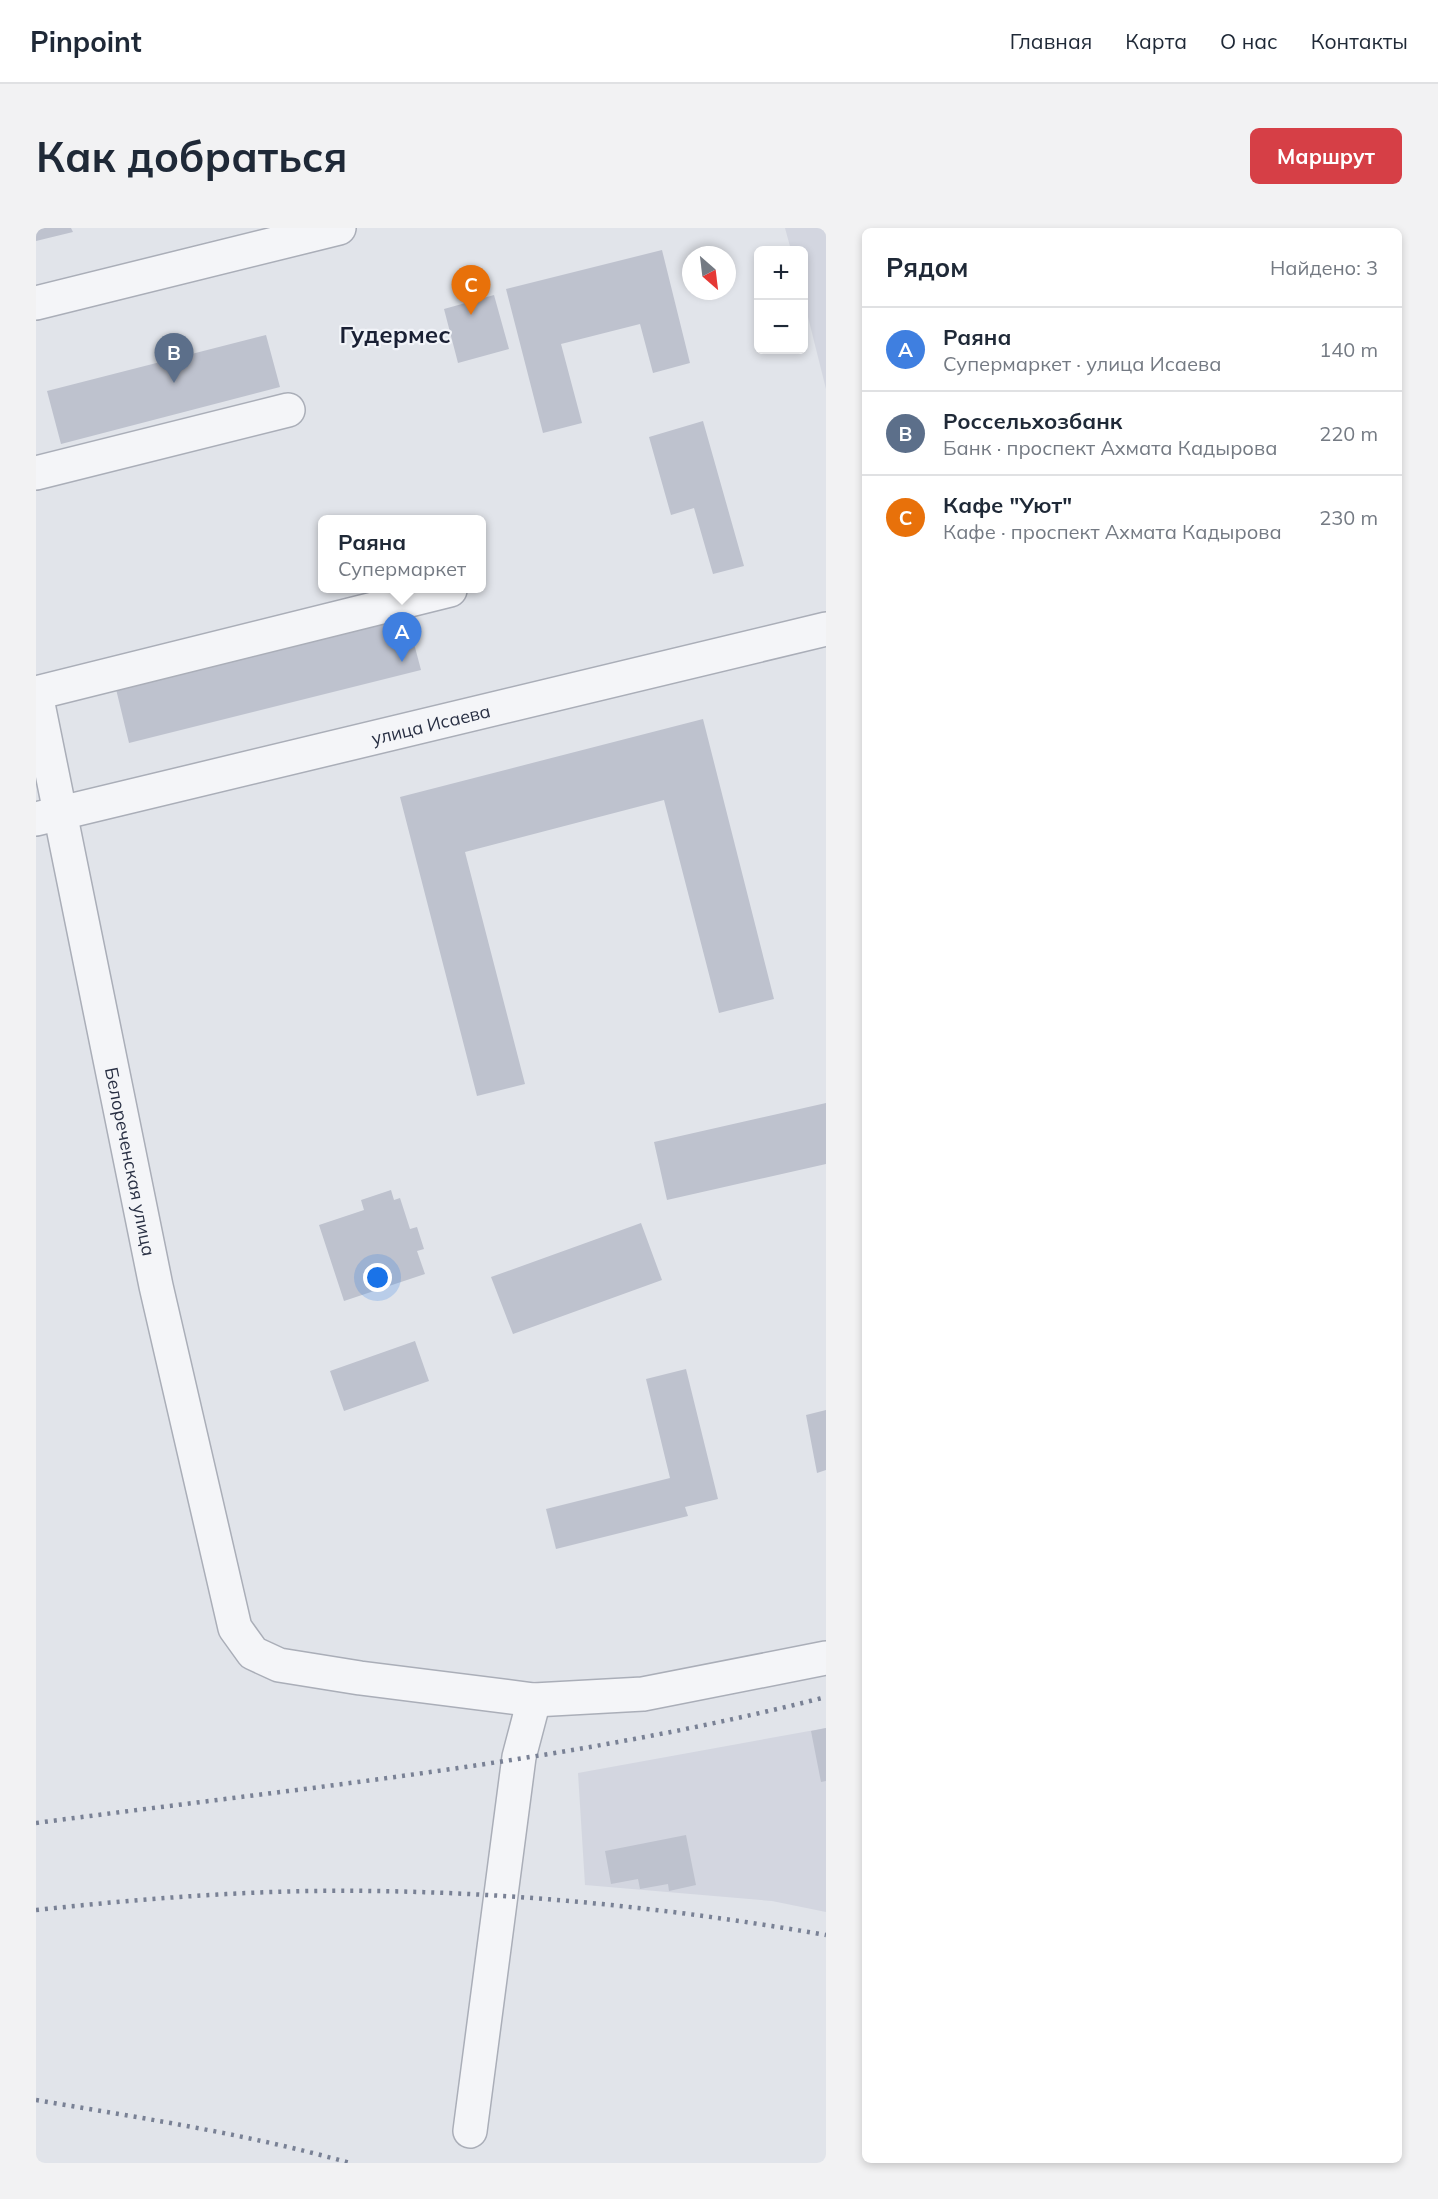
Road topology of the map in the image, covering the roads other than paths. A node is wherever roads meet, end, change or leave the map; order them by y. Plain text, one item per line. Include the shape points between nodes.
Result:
1 (339, 228) edge
2 (36, 303) edge
3 (288, 410) dead end
4 (36, 473) edge
5 (438, 593) edge
6 (826, 629) edge
7 (36, 693) edge
8 (47, 816) edge
9 (826, 1658) edge
10 (534, 1700) junction
11 (470, 2131) dead end

1 - 2 street
3 - 4 street
5 - 7 street
6 - 8 street, улица Исаева
7 - 8 street, Белореченская улица
8 - 10 street, Белореченская улица via 235,1628 253,1653 279,1665
9 - 10 street via 643,1694
10 - 11 street via 519,1757

